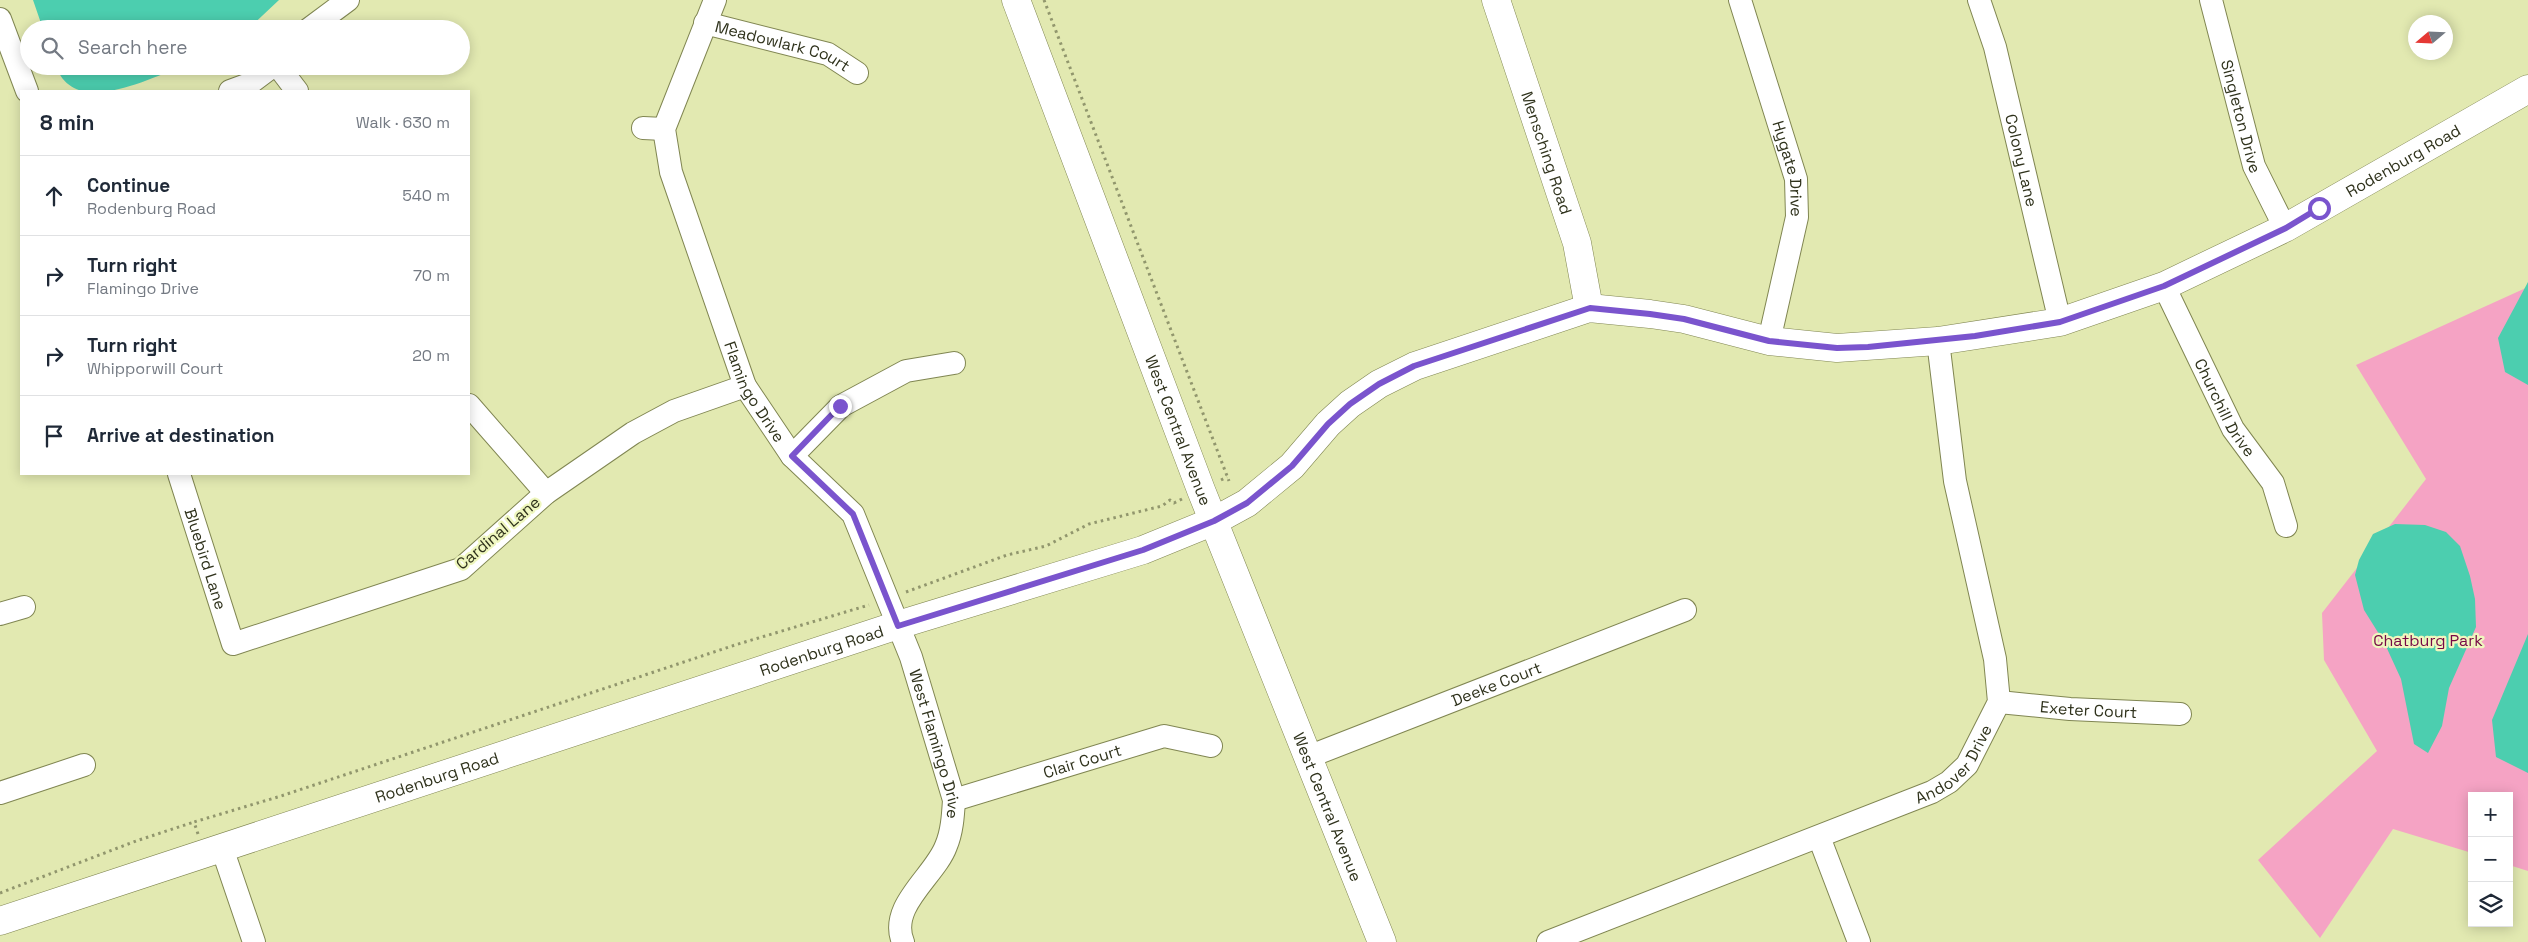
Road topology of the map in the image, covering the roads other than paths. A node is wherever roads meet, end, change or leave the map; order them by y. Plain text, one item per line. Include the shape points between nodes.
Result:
1 (348, 0) edge
2 (715, 0) edge
3 (1016, 0) edge
4 (1496, 0) edge
5 (1740, 0) edge
6 (1979, 0) edge
7 (2210, 0) edge
8 (0, 18) edge
9 (321, 20) edge
10 (705, 23) junction
11 (20, 72) edge
12 (857, 73) dead end
13 (21, 75) edge
14 (262, 75) edge
15 (285, 75) edge
16 (2528, 89) edge
17 (27, 90) edge
18 (233, 90) edge
19 (296, 90) edge
20 (2286, 228) junction
21 (2164, 286) junction
22 (1590, 308) junction
23 (2060, 322) junction
24 (1769, 341) junction
25 (1938, 341) junction
26 (954, 363) dead end
27 (745, 386) junction
28 (470, 406) edge
29 (792, 456) junction
30 (179, 475) edge
31 (546, 493) junction
32 (1214, 521) junction
33 (2286, 526) dead end
34 (24, 607) dead end
35 (1685, 610) dead end
36 (0, 614) edge
37 (898, 626) junction
38 (233, 644) joint
39 (1999, 702) junction
40 (2180, 714) dead end
41 (1211, 746) dead end
42 (1308, 757) junction
43 (84, 765) dead end
44 (0, 793) edge
45 (954, 800) junction
46 (1819, 837) junction
47 (222, 848) junction
48 (0, 921) edge
49 (1554, 941) edge
50 (254, 942) edge
51 (903, 942) edge
52 (1382, 942) edge
53 (1859, 942) edge

1 - 9 street
2 - 10 street, Flamingo Drive
3 - 32 street, West Central Avenue
4 - 22 street, Mensching Road via 1577,243
5 - 24 street, Hygate Drive via 1796,179 1797,217
6 - 23 street, Colony Lane via 1995,47
7 - 20 street, Singleton Drive via 2254,166
8 - 11 street
10 - 12 street, Meadowlark Court via 828,54
10 - 27 street, Flamingo Drive via 654,129
13 - 17 street
14 - 18 street
15 - 19 street
16 - 20 street, Rodenburg Road
20 - 21 street, Rodenburg Road
21 - 23 street, Rodenburg Road
21 - 33 street, Churchill Drive via 2233,429 2273,483
22 - 24 street, Rodenburg Road via 1684,319
22 - 32 street, Rodenburg Road via 1414,366 1379,384 1328,424 1292,466 1247,503
23 - 25 street, Rodenburg Road
24 - 25 street, Rodenburg Road via 1837,348
25 - 39 street, Andover Drive via 1955,481 1995,659
26 - 29 street via 906,371 840,406
27 - 29 street, Flamingo Drive
27 - 31 street, Cardinal Lane via 674,411 633,432
28 - 31 street
29 - 37 street, Flamingo Drive via 853,514
30 - 38 street, Bluebird Lane
31 - 38 street, Cardinal Lane via 461,569
32 - 37 street, Rodenburg Road via 1143,550
32 - 42 street, West Central Avenue
34 - 36 street
35 - 42 street, Deeke Court
37 - 45 street, West Flamingo Drive via 911,657
37 - 47 street, Rodenburg Road
39 - 40 street, Exeter Court
39 - 46 street, Andover Drive via 1967,765 1949,782 1932,792
41 - 45 street, Clair Court via 1164,736
42 - 52 street, West Central Avenue
43 - 44 street
45 - 51 street, West Flamingo Drive via 946,848 909,899 899,932
46 - 49 street, Andover Drive
46 - 53 street
47 - 48 street, Rodenburg Road
47 - 50 street

